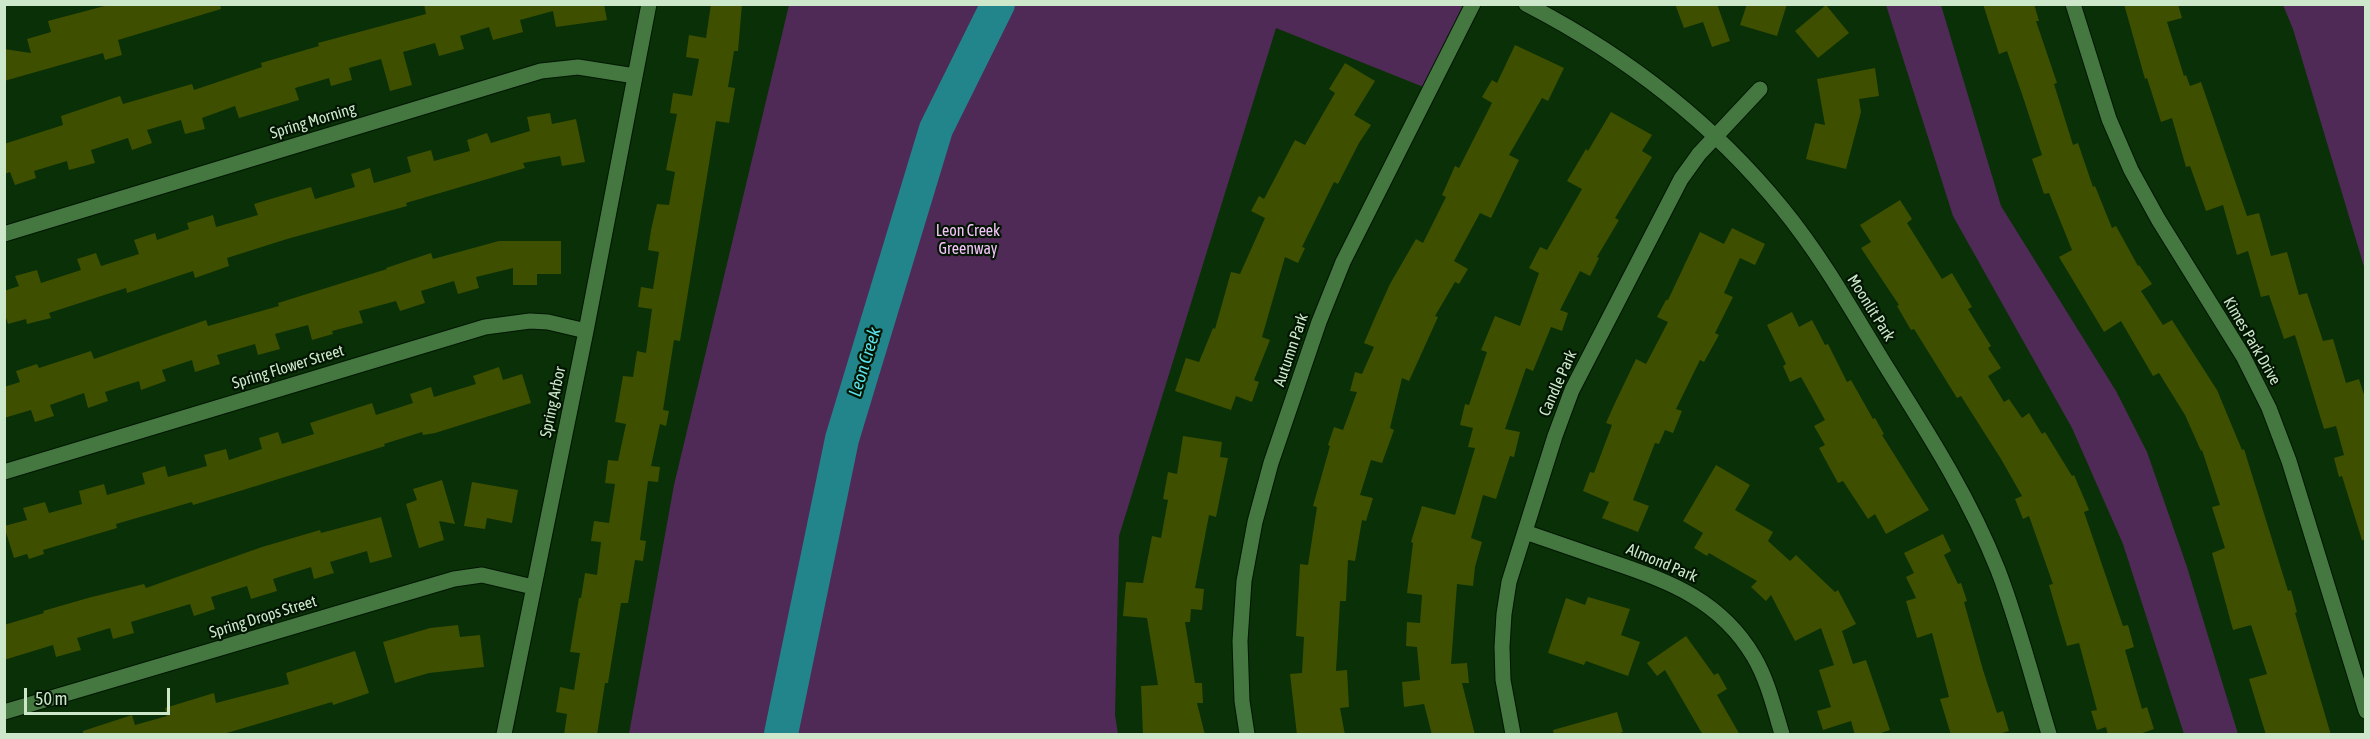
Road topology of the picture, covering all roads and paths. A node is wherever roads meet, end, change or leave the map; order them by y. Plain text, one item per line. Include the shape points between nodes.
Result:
1 (649, 4) edge
2 (1473, 4) edge
3 (1526, 4) edge
4 (2073, 4) edge
5 (635, 76) junction
6 (1760, 89) dead end
7 (1715, 135) junction
8 (4, 234) edge
9 (585, 332) junction
10 (4, 472) edge
11 (1525, 532) junction
12 (533, 586) junction
13 (2366, 711) edge
14 (4, 712) edge
15 (504, 735) edge
16 (1247, 735) edge
17 (1513, 735) edge
18 (1782, 735) edge
19 (2049, 735) edge

1 - 5 street, Spring Arbor
2 - 16 street, Autumn Park via 1343,262 1271,463 1244,581 1240,641
3 - 7 street, Moonlit Park via 1621,58
4 - 13 street, Kimes Park Drive via 2109,119 2131,170 2270,408
5 - 8 street, Spring Morning via 578,67 541,70
5 - 9 street, Spring Arbor
6 - 7 street, Candle Park
7 - 11 street, Candle Park via 1681,179 1572,390
7 - 19 street, Moonlit Park via 1783,209 1826,270 1948,465 1999,572
9 - 10 street, Spring Flower Street via 530,321 485,327
9 - 12 street, Spring Arbor
11 - 17 street, Candle Park via 1509,582 1502,636 1503,680
11 - 18 street, Almond Park via 1658,577 1691,593 1720,615 1755,658
12 - 14 street, Spring Drops Street via 482,575 454,579
12 - 15 street, Spring Arbor

